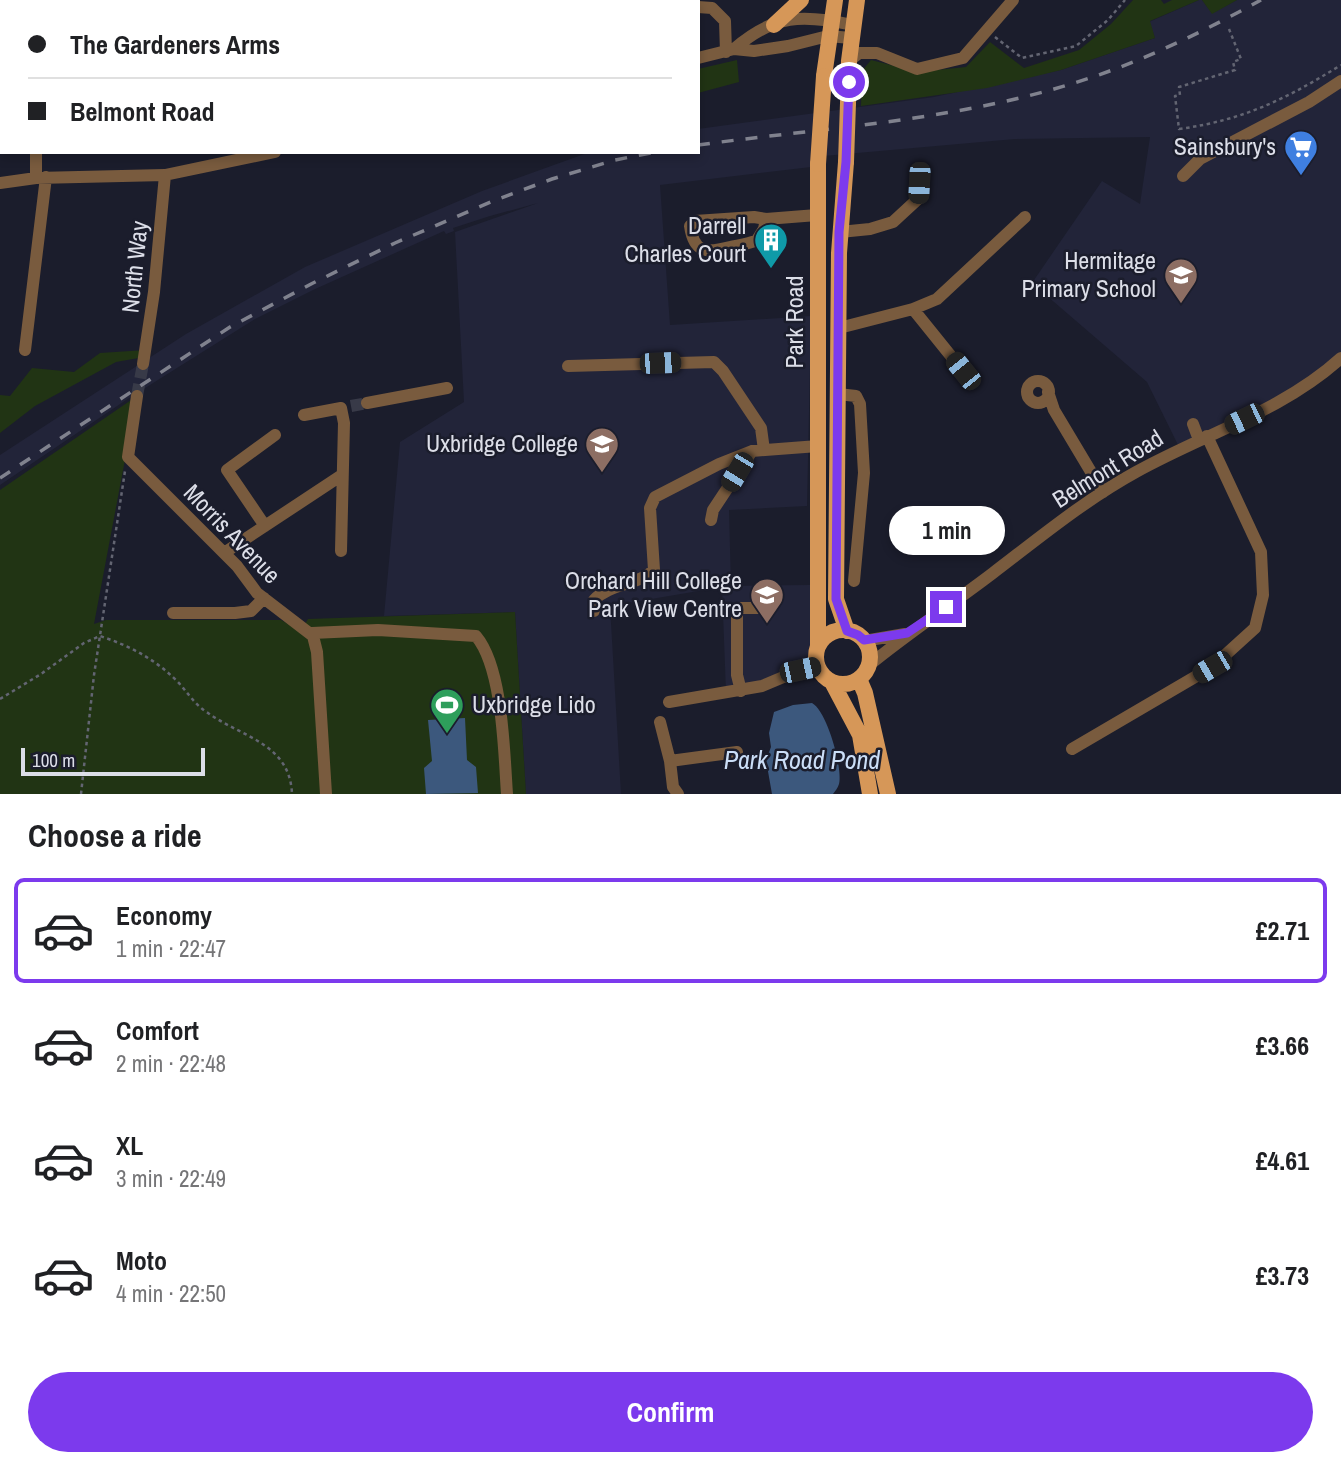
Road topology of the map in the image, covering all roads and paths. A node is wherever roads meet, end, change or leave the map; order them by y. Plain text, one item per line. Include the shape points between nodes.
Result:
1 (801, 0) edge
2 (835, 0) edge
3 (857, 0) edge
4 (1013, 0) edge
5 (1125, 0) edge
6 (700, 7) edge
7 (774, 25) junction
8 (830, 28) junction
9 (1229, 29) dead end
10 (987, 31) junction
11 (852, 32) junction
12 (730, 50) junction
13 (700, 58) edge
14 (849, 61) junction
15 (1341, 65) edge
16 (1341, 81) edge
17 (36, 154) edge
18 (265, 154) edge
19 (165, 175) junction
20 (1182, 176) dead end
21 (41, 177) junction
22 (0, 183) edge
23 (919, 183) dead end
24 (817, 215) junction
25 (1025, 217) dead end
26 (766, 219) junction
27 (839, 232) junction
28 (913, 309) junction
29 (839, 328) junction
30 (25, 350) dead end
31 (1341, 358) edge
32 (143, 364) tunnel mouth
33 (568, 366) dead end
34 (963, 371) dead end
35 (447, 388) dead end
36 (1048, 392) junction
37 (838, 394) junction
38 (137, 396) tunnel mouth
39 (1035, 402) junction
40 (367, 403) tunnel mouth
41 (1054, 410) junction
42 (304, 415) dead end
43 (1193, 424) dead end
44 (275, 435) dead end
45 (1203, 438) junction
46 (818, 446) junction
47 (758, 450) junction
48 (128, 457) junction
49 (341, 475) junction
50 (1102, 492) junction
51 (711, 520) dead end
52 (265, 526) junction
53 (341, 551) dead end
54 (225, 553) junction
55 (854, 581) dead end
56 (264, 598) junction
57 (758, 608) dead end
58 (594, 611) dead end
59 (173, 613) dead end
60 (847, 631) junction
61 (312, 633) junction
62 (907, 633) junction
63 (100, 636) junction
64 (864, 640) junction
65 (818, 646) junction
66 (817, 667) junction
67 (863, 672) junction
68 (832, 682) junction
69 (741, 691) junction
70 (0, 699) edge
71 (669, 702) dead end
72 (660, 722) dead end
73 (1072, 749) dead end
74 (737, 752) dead end
75 (670, 761) junction
76 (80, 794) edge
77 (292, 794) edge
78 (326, 794) edge
79 (507, 794) edge
80 (678, 794) edge
81 (870, 794) edge
82 (888, 794) edge

1 - 7 main road
2 - 8 main road, Park Road
3 - 11 main road, Park Road
4 - 10 street
5 - 10 path via 1076,46 1022,58
6 - 12 street via 712,8 724,21
7 - 8 street via 811,17
7 - 12 street
8 - 11 street
8 - 12 street via 788,46
8 - 24 main road, Park Road, bridge
9 - 15 path via 1241,59 1233,62 1235,70 1179,87 1180,95 1175,96 1179,129 1245,116
10 - 14 street via 963,58 917,69 877,53 859,53
11 - 14 main road, Park Road
12 - 13 street
14 - 27 main road, Park Road, bridge
16 - 20 street via 1200,159
17 - 21 street
18 - 19 street
19 - 21 street
19 - 32 street, North Way via 155,292
21 - 22 street
21 - 30 street
23 - 27 street via 919,198 893,222
24 - 26 street
24 - 46 main road, Park Road
25 - 28 street via 937,299
26 - 26 street via 757,240 713,252 697,245 690,226 695,221
27 - 29 main road, Park Road
28 - 29 street
28 - 34 street
29 - 37 main road, Park Road
31 - 45 street, Belmont Road via 1305,387
33 - 47 street via 714,362 761,428
35 - 40 street
36 - 39 street via 1044,401
36 - 39 street via 1043,383 1031,384 1027,394
36 - 41 street
37 - 55 street via 856,396 860,404 864,473
37 - 60 main road, Park Road via 836,599
38 - 48 street
39 - 41 street
41 - 50 street
42 - 49 street via 346,407
43 - 45 street
44 - 52 street via 227,470
45 - 50 street, Belmont Road
45 - 73 street via 1261,552 1263,595 1255,628 1212,667
46 - 47 street
46 - 65 main road, Park Road
47 - 51 street via 713,510
47 - 58 street via 655,497 650,508 653,570 601,594 594,600
48 - 54 street, Morris Avenue
48 - 63 path
49 - 52 street
49 - 53 street
50 - 62 street, Belmont Road
52 - 54 street
54 - 56 street, Morris Avenue
56 - 59 street via 251,611 235,614
56 - 61 street, Morris Avenue
57 - 69 street via 737,608
60 - 64 main road
60 - 65 main road via 831,633
61 - 78 street
61 - 79 street via 378,630 476,636 486,653 496,694
62 - 64 street
62 - 67 street, Belmont Road
63 - 70 path
63 - 76 path
63 - 77 path via 145,655 208,714 270,749 285,765
64 - 67 main road via 869,652
65 - 66 main road
66 - 68 main road
66 - 69 street
67 - 68 main road via 848,684
67 - 82 main road
68 - 81 main road via 860,735
69 - 71 street
72 - 75 street
74 - 75 street
75 - 80 street

